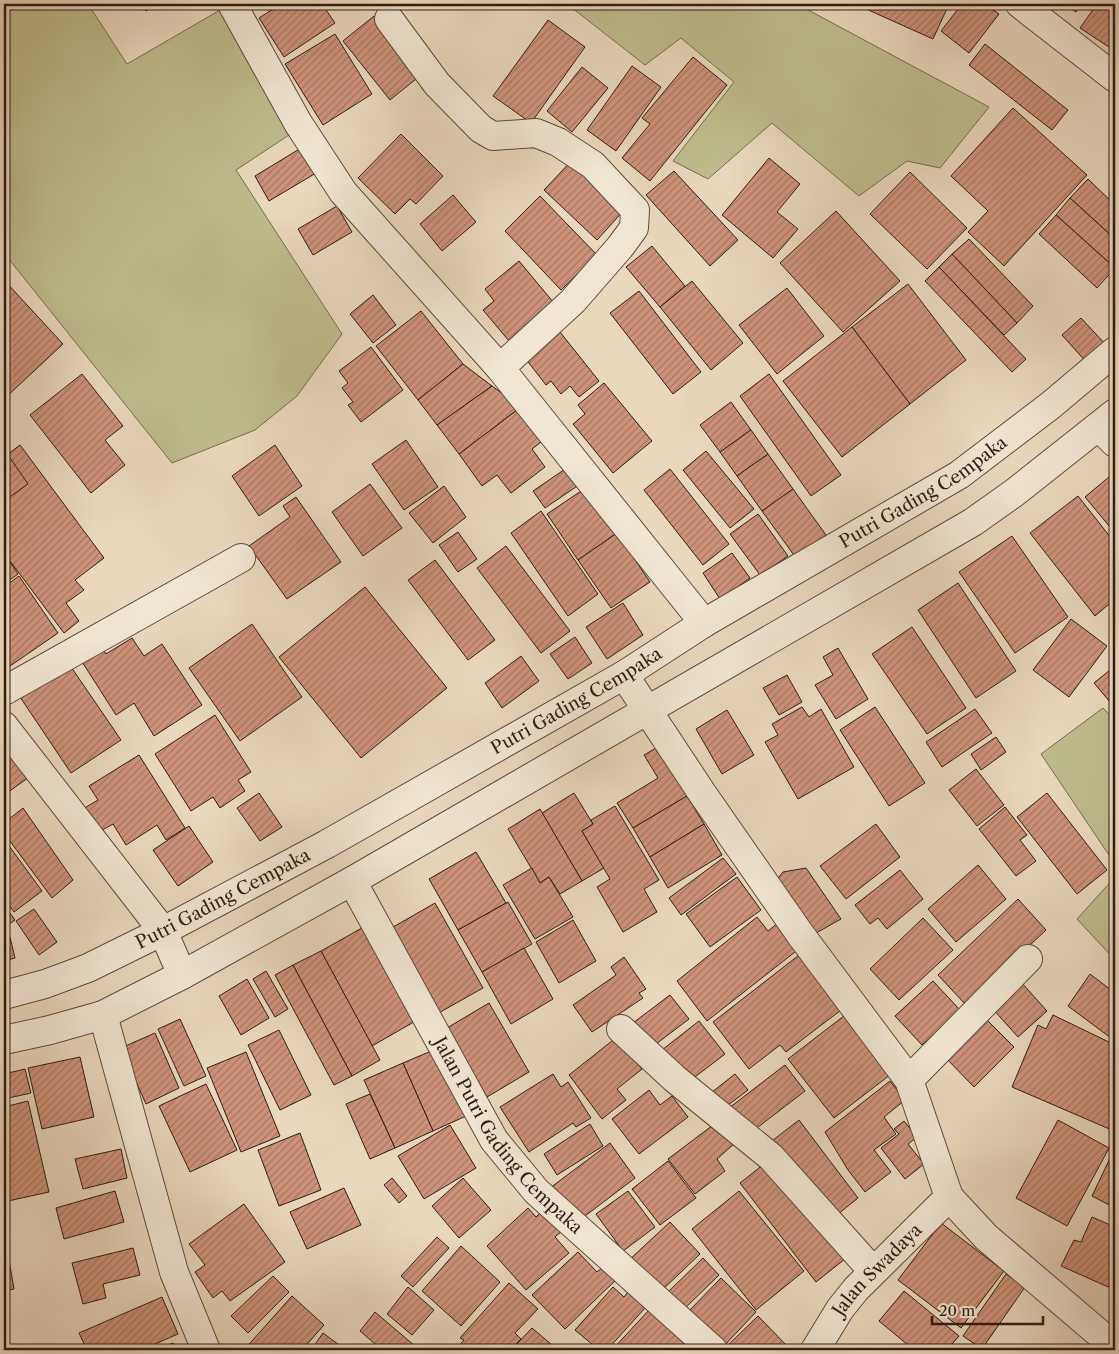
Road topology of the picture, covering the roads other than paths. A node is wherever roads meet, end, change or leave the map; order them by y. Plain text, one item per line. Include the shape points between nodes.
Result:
1 (232, 4) edge
2 (1020, 4) edge
3 (389, 19) dead end
4 (1115, 78) edge
5 (1115, 351) edge
6 (500, 368) junction
7 (1110, 427) edge
8 (240, 558) dead end
9 (704, 623) junction
10 (624, 675) junction
11 (4, 691) edge
12 (647, 711) junction
13 (4, 726) edge
14 (352, 881) junction
15 (163, 931) junction
16 (1028, 959) dead end
17 (182, 974) junction
18 (4, 995) edge
19 (103, 1015) junction
20 (621, 1029) dead end
21 (4, 1040) edge
22 (909, 1080) junction
23 (949, 1197) junction
24 (873, 1271) junction
25 (1115, 1346) edge
26 (206, 1350) edge
27 (713, 1350) edge
28 (815, 1350) edge

1 - 6 street via 298,123 343,192
2 - 4 street
3 - 6 street via 437,84 480,129 493,136 536,133 558,142 593,165 635,210 634,228 620,247 573,301
5 - 9 street, Putri Gading Cempaka via 959,475
6 - 9 street
7 - 12 street via 972,522
8 - 11 street
9 - 10 street, Putri Gading Cempaka
10 - 12 street
10 - 15 street, Putri Gading Cempaka via 327,844
12 - 14 street
12 - 22 street via 800,934
13 - 15 street
14 - 17 street
14 - 27 street, Jalan Putri Gading Cempaka via 499,1147 536,1191
15 - 17 street
15 - 18 street, Putri Gading Cempaka via 88,968
16 - 22 street
17 - 19 street
19 - 21 street
19 - 26 street via 174,1272
20 - 24 street via 771,1157
22 - 23 street
23 - 24 street, Jalan Swadaya
23 - 25 street via 986,1237
24 - 28 street, Jalan Swadaya via 840,1309

